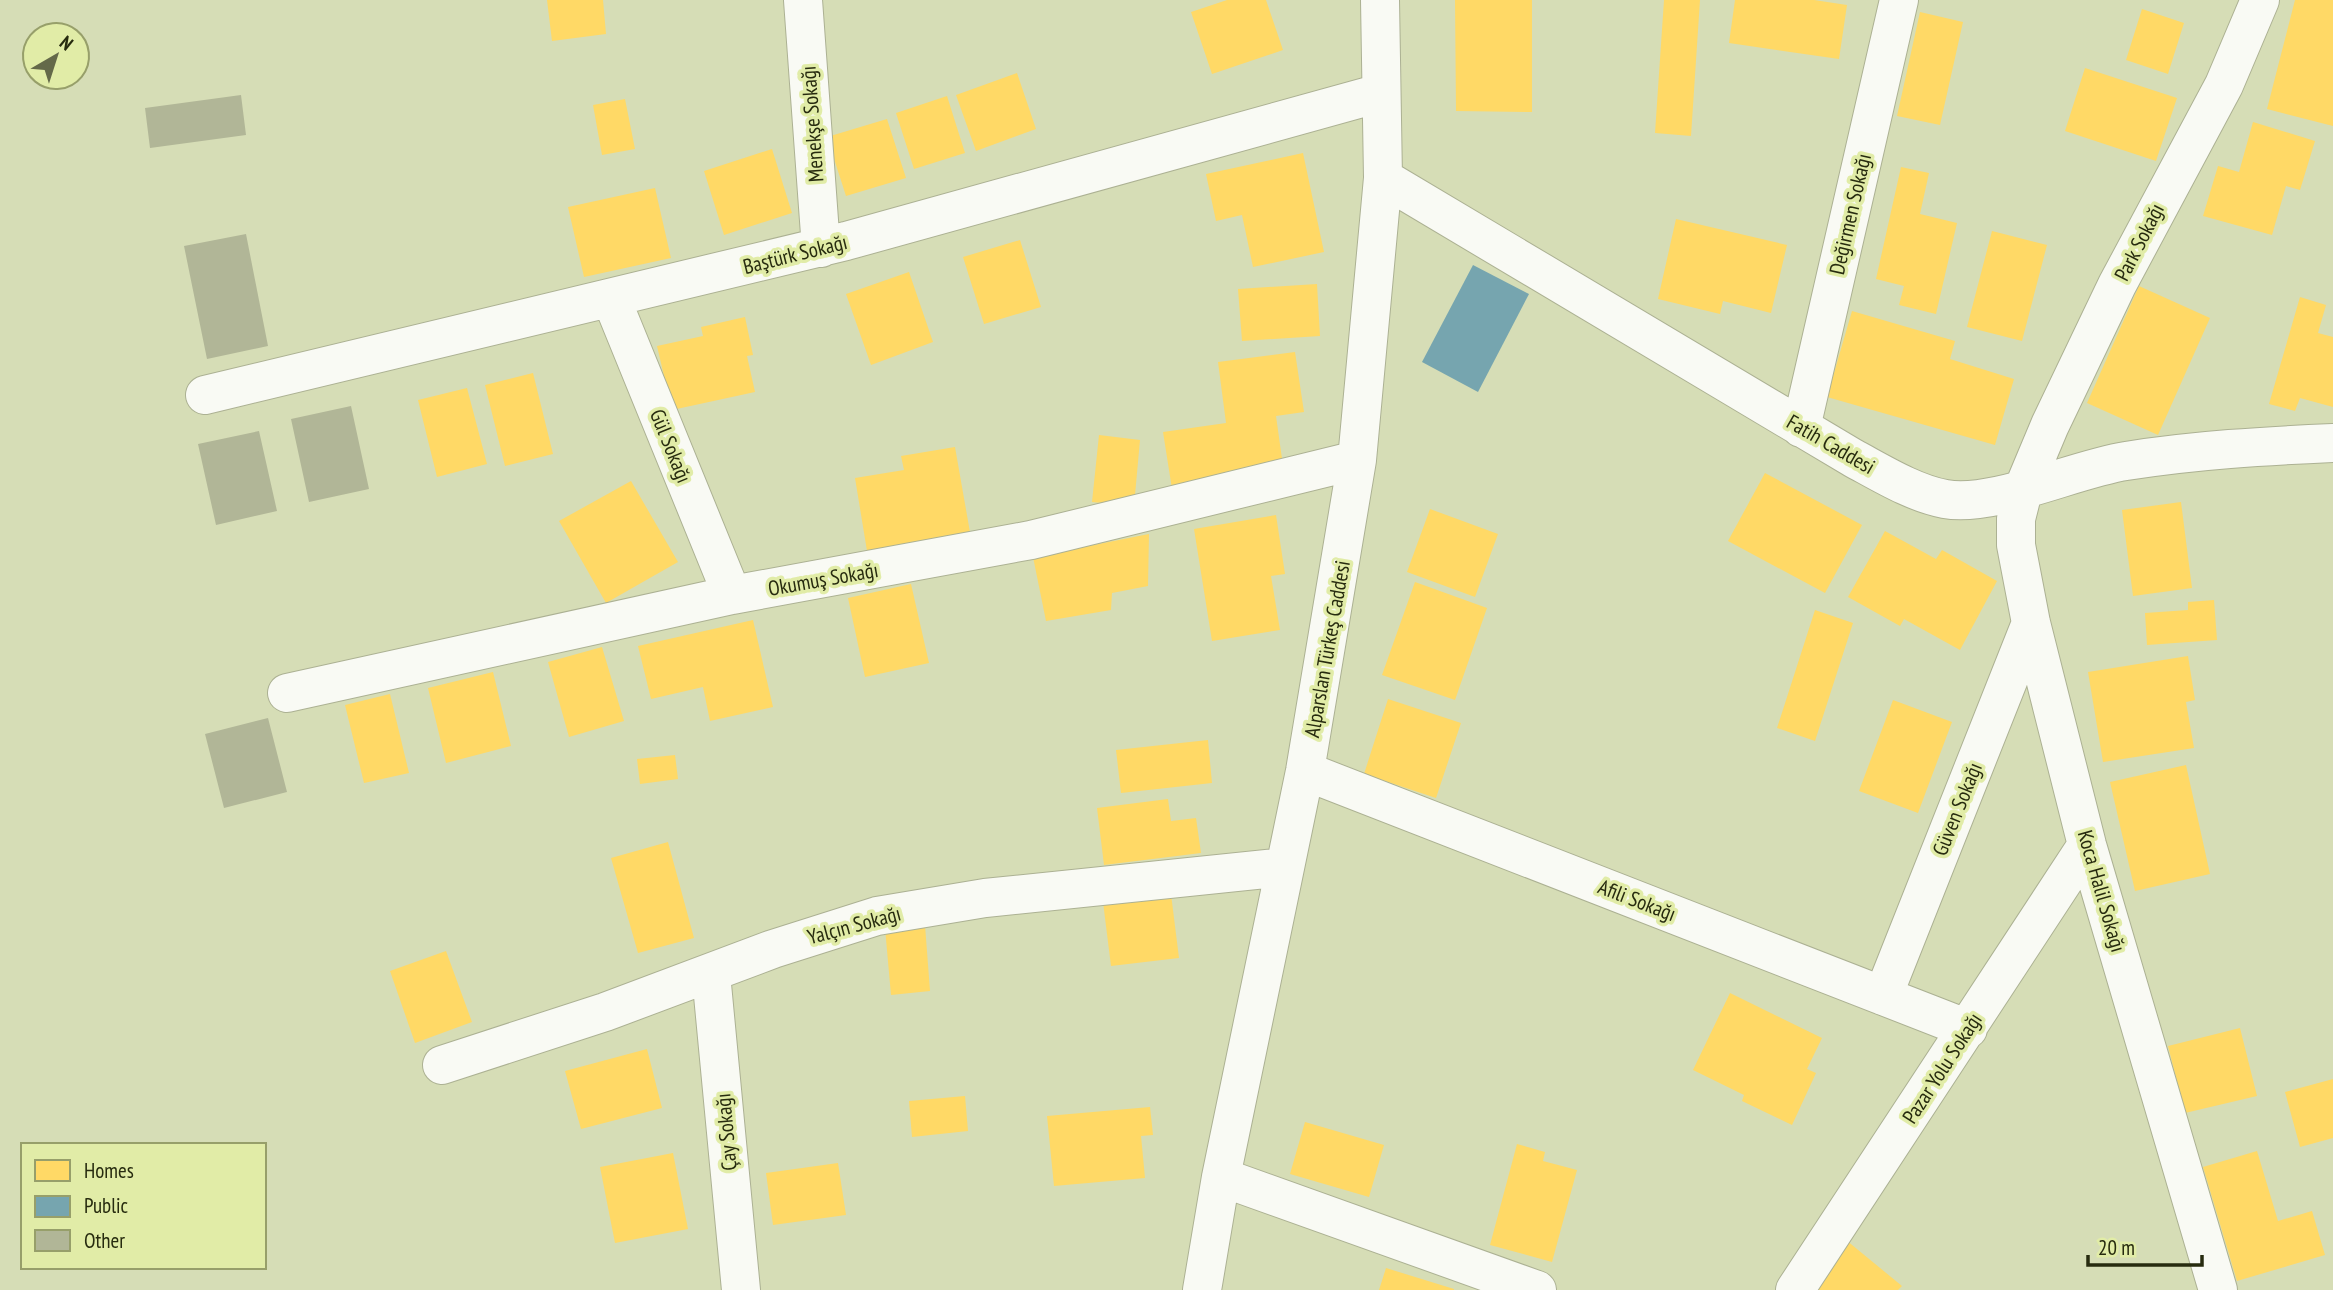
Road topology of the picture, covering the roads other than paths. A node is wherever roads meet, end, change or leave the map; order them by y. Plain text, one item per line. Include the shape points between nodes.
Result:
1 (803, 0) edge
2 (1380, 0) edge
3 (1899, 0) edge
4 (2260, 0) edge
5 (1380, 93) junction
6 (1383, 178) junction
7 (821, 248) junction
8 (611, 298) junction
9 (205, 395) dead end
10 (1801, 428) junction
11 (2333, 443) edge
12 (1357, 460) junction
13 (2024, 487) junction
14 (732, 595) junction
15 (2031, 623) junction
16 (288, 693) dead end
17 (1306, 771) junction
18 (2087, 845) junction
19 (1285, 867) junction
20 (711, 974) junction
21 (1883, 996) junction
22 (1968, 1029) junction
23 (442, 1066) dead end
24 (1221, 1177) junction
25 (741, 1290) edge
26 (1202, 1290) edge
27 (1537, 1290) edge
28 (1795, 1290) edge
29 (2218, 1290) edge

1 - 7 street, Menekşe Sokağı
2 - 5 street, Alparslan Türkeş Caddesi
3 - 10 street, Değirmen Sokağı
4 - 13 street, Park Sokağı via 2224,85 2117,285
5 - 6 street, Alparslan Türkeş Caddesi
5 - 7 street, Baştürk Sokağı
6 - 10 street, Fatih Caddesi
6 - 12 street, Alparslan Türkeş Caddesi
7 - 8 street, Baştürk Sokağı
8 - 9 street, Baştürk Sokağı
8 - 14 street, Gül Sokağı
10 - 13 street, Fatih Caddesi via 1892,478 1945,499 1980,501
11 - 13 street, Fatih Caddesi via 2125,461
12 - 14 street, Okumuş Sokağı via 1031,540
12 - 17 street, Alparslan Türkeş Caddesi
13 - 15 street, Koca Halil Sokağı via 2016,544
14 - 16 street, Okumuş Sokağı
15 - 18 street, Koca Halil Sokağı
15 - 21 street, Güven Sokağı
17 - 19 street, Alparslan Türkeş Caddesi
17 - 21 street, Afili Sokağı
18 - 22 street, Pazar Yolu Sokağı
18 - 29 street, Koca Halil Sokağı
19 - 20 street, Yalçın Sokağı via 985,898 877,916 773,948
19 - 24 street, Alparslan Türkeş Caddesi
20 - 23 street, Yalçın Sokağı
20 - 25 street, Çay Sokağı
21 - 22 street, Afili Sokağı
22 - 28 street, Pazar Yolu Sokağı
24 - 26 street, Alparslan Türkeş Caddesi
24 - 27 street

